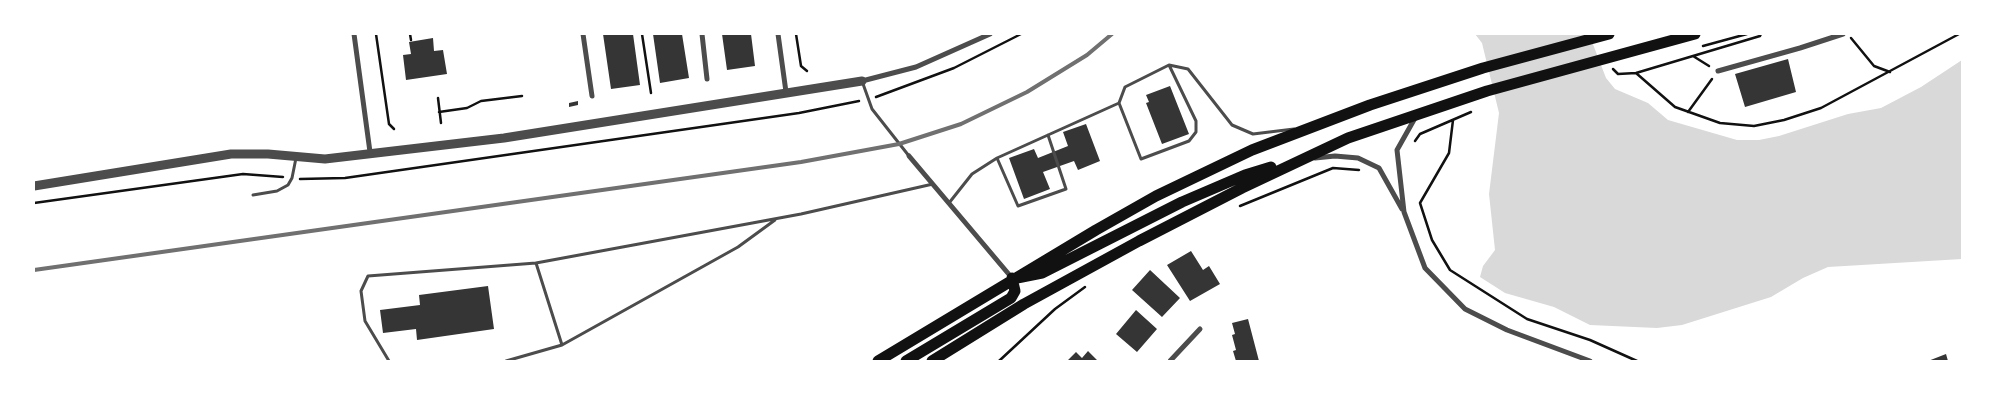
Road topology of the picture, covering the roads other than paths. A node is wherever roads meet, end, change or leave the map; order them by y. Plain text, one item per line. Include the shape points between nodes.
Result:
1 (354, 34) edge
2 (584, 34) edge
3 (702, 34) edge
4 (778, 34) edge
5 (990, 34) edge
6 (1609, 34) edge
7 (1695, 34) edge
8 (1843, 34) edge
9 (1169, 66) junction
10 (1718, 71) road end
11 (708, 79) dead end
12 (862, 81) junction
13 (786, 92) junction
14 (592, 96) dead end
15 (1119, 103) junction
16 (1417, 114) junction
17 (1310, 127) junction
18 (1048, 135) junction
19 (370, 152) junction
20 (909, 156) joint
21 (296, 157) junction
22 (997, 158) junction
23 (1301, 159) junction
24 (933, 184) junction
25 (34, 186) edge
26 (252, 195) dead end
27 (949, 203) junction
28 (1404, 212) junction
29 (778, 218) junction
30 (536, 263) junction
31 (1012, 278) junction
32 (1200, 329) dead end
33 (562, 345) junction
34 (389, 361) edge
35 (506, 361) edge
36 (878, 361) edge
37 (906, 361) edge
38 (932, 361) edge
39 (1170, 361) edge
40 (1590, 361) edge

1 - 19 street
2 - 14 street
3 - 11 street
4 - 13 street
5 - 12 street via 916,67
6 - 17 highway via 1483,68
7 - 16 highway via 1487,91
8 - 10 street
9 - 15 lane via 1125,87
9 - 15 lane via 1196,121 1196,132 1189,141 1141,159
9 - 17 lane via 1188,69 1232,125 1253,134
12 - 13 street
12 - 20 lane via 872,109
13 - 19 street via 535,134
15 - 18 lane
16 - 23 highway via 1348,138
16 - 28 street via 1397,150
17 - 31 highway via 1252,150 1156,196
18 - 22 lane
18 - 22 lane via 1066,189 1018,206
19 - 21 street via 325,159
20 - 24 street
21 - 25 street via 231,154
21 - 26 lane via 288,184 277,191
22 - 27 lane via 972,174
23 - 28 street via 1358,158 1379,168
23 - 31 highway via 1228,182 1182,202 1042,273
23 - 38 highway via 1056,286
24 - 27 street
24 - 29 lane
27 - 31 street
28 - 40 street via 1425,268 1465,309 1507,330
29 - 30 lane
29 - 33 lane via 738,247
30 - 33 lane
30 - 34 lane via 368,276 361,291 364,321
31 - 36 highway
31 - 37 highway via 1015,291 1011,298
32 - 39 street
33 - 35 lane

